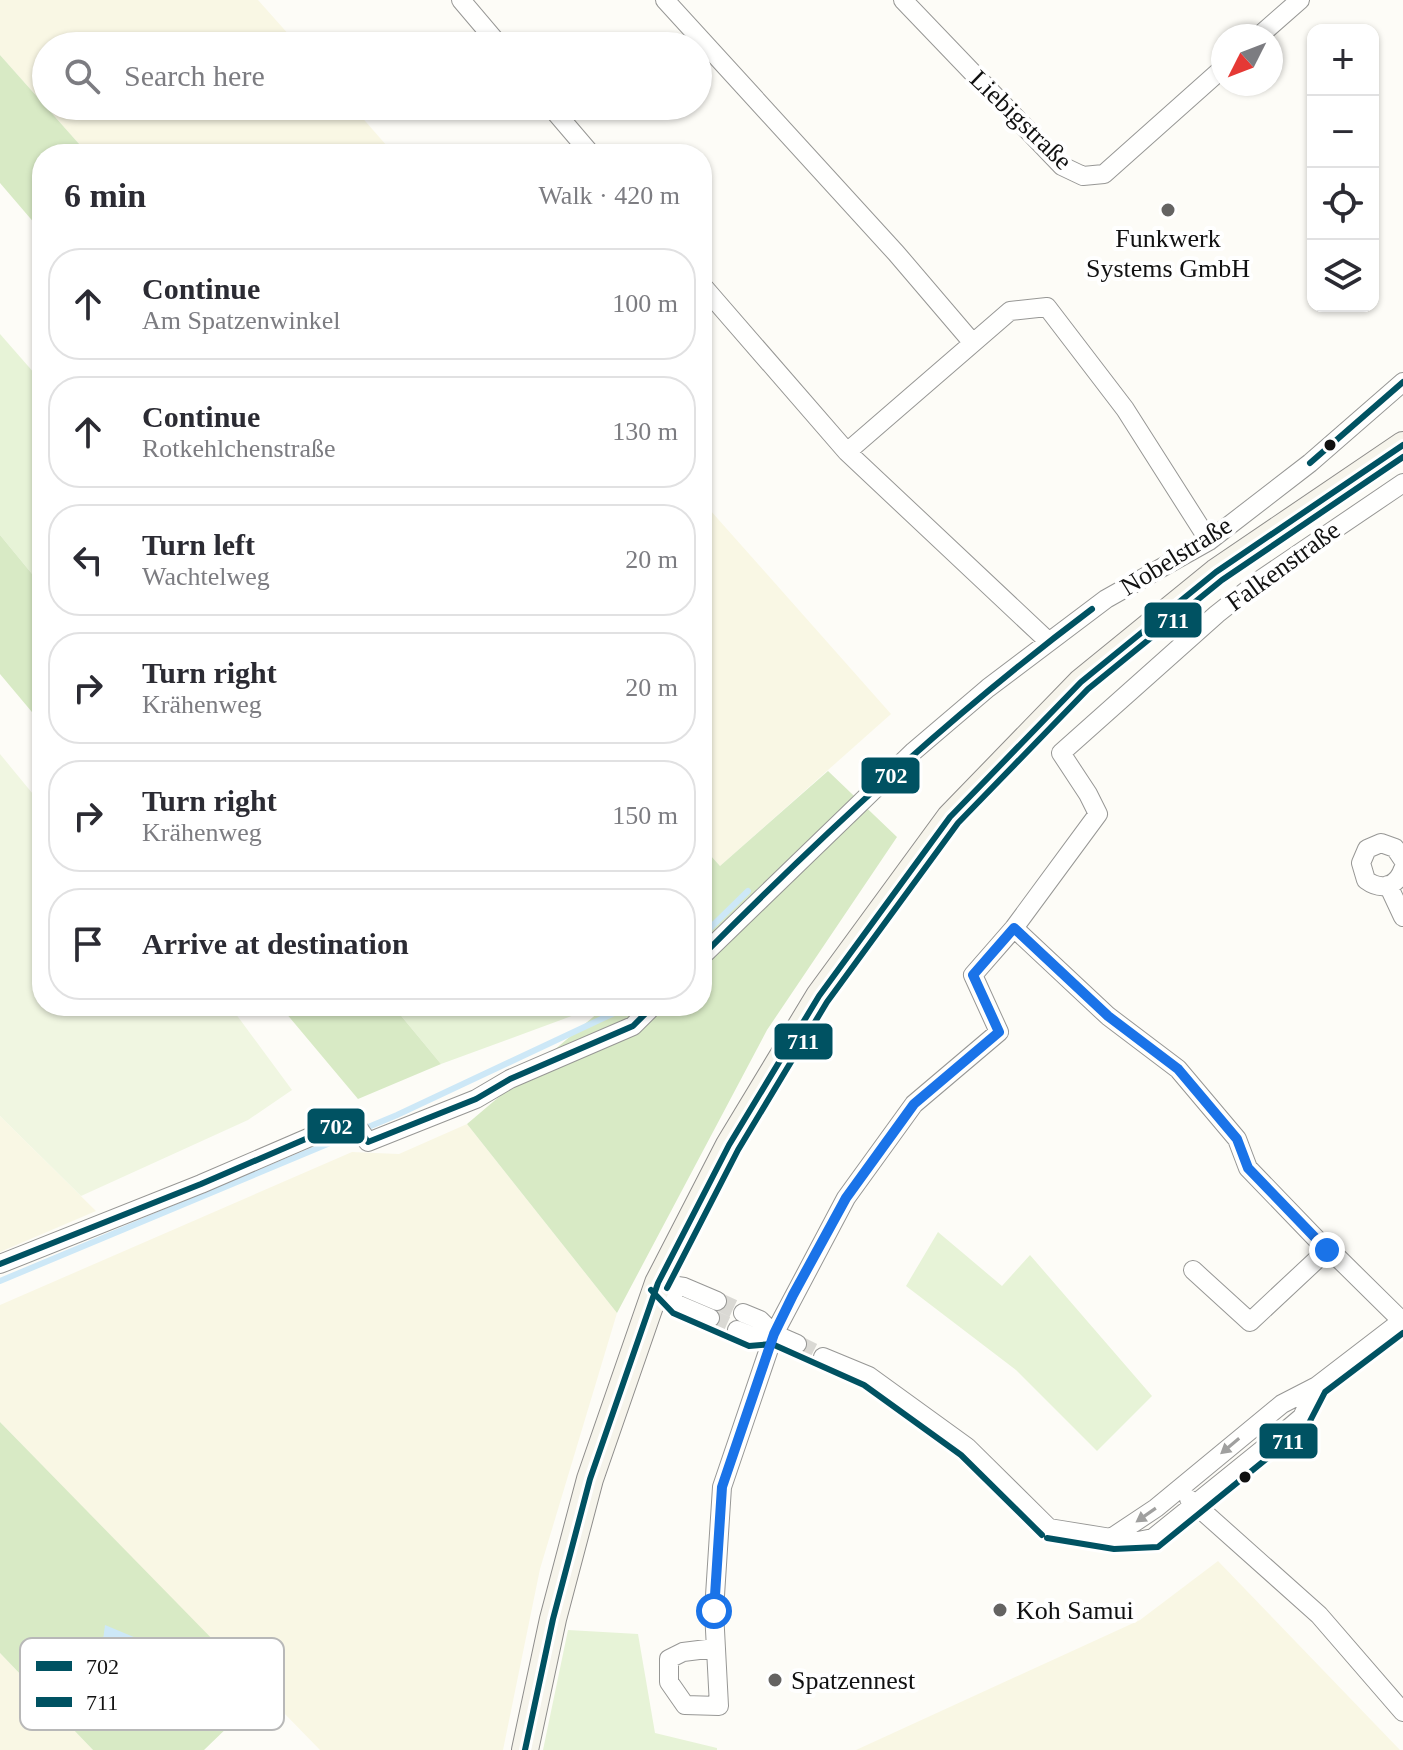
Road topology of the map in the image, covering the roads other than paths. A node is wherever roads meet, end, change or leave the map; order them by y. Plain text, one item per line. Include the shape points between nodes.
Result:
1 (461, 0) edge
2 (665, 0) edge
3 (903, 0) edge
4 (1300, 0) edge
5 (1273, 24) edge
6 (488, 32) edge
7 (694, 32) edge
8 (712, 51) edge
9 (1211, 79) edge
10 (562, 120) edge
11 (582, 144) edge
12 (712, 297) edge
13 (972, 342) junction
14 (1403, 382) edge
15 (1403, 445) edge
16 (847, 452) junction
17 (1403, 483) edge
18 (1209, 541) junction
19 (1048, 641) junction
20 (1403, 860) edge
21 (1403, 869) edge
22 (1388, 885) junction
23 (1403, 917) edge
24 (1014, 928) junction
25 (712, 946) edge
26 (643, 1016) edge
27 (1327, 1250) junction
28 (0, 1264) edge
29 (1193, 1270) dead end
30 (658, 1283) junction
31 (714, 1310) tunnel mouth
32 (1402, 1320) edge
33 (740, 1321) tunnel mouth
34 (774, 1334) junction
35 (797, 1344) tunnel mouth
36 (823, 1357) tunnel mouth
37 (1317, 1386) junction
38 (1179, 1489) junction
39 (1195, 1505) junction
40 (1111, 1538) junction
41 (715, 1648) dead end
42 (1401, 1706) edge
43 (525, 1750) edge

1 - 6 street
2 - 7 street
3 - 9 street, Liebigstraße via 1062,166 1083,176 1104,174
4 - 5 street
8 - 13 street
10 - 11 street
12 - 16 street
13 - 16 street
13 - 18 street via 1010,311 1047,307 1125,409
14 - 18 street, Nobelstraße
15 - 30 main road via 1216,572 1081,682 950,817 819,996 729,1145
16 - 19 street
17 - 24 street, Falkenstraße via 1260,580 1061,753 1098,814
18 - 19 street, Nobelstraße via 1106,599
19 - 25 street, Nobelstraße via 914,751
20 - 22 street via 1395,848 1381,843 1363,855 1366,880
21 - 22 street
22 - 23 street
24 - 27 street via 1108,1016 1178,1069 1237,1139 1248,1168
24 - 34 street via 973,975 999,1032 914,1104 846,1198
26 - 28 street via 633,1026 476,1099 368,1142 352,1119
27 - 29 street via 1250,1322
27 - 32 street
30 - 31 street via 677,1304
30 - 43 main road via 590,1479
32 - 37 street
33 - 34 street via 752,1336
34 - 35 street
34 - 41 street via 722,1487
36 - 40 street via 869,1376 967,1447 1049,1528
37 -> 38 street via 1282,1404
37 - 39 street via 1302,1417
38 - 39 street
38 -> 40 street
39 - 40 street via 1153,1538
39 - 42 street via 1319,1615

